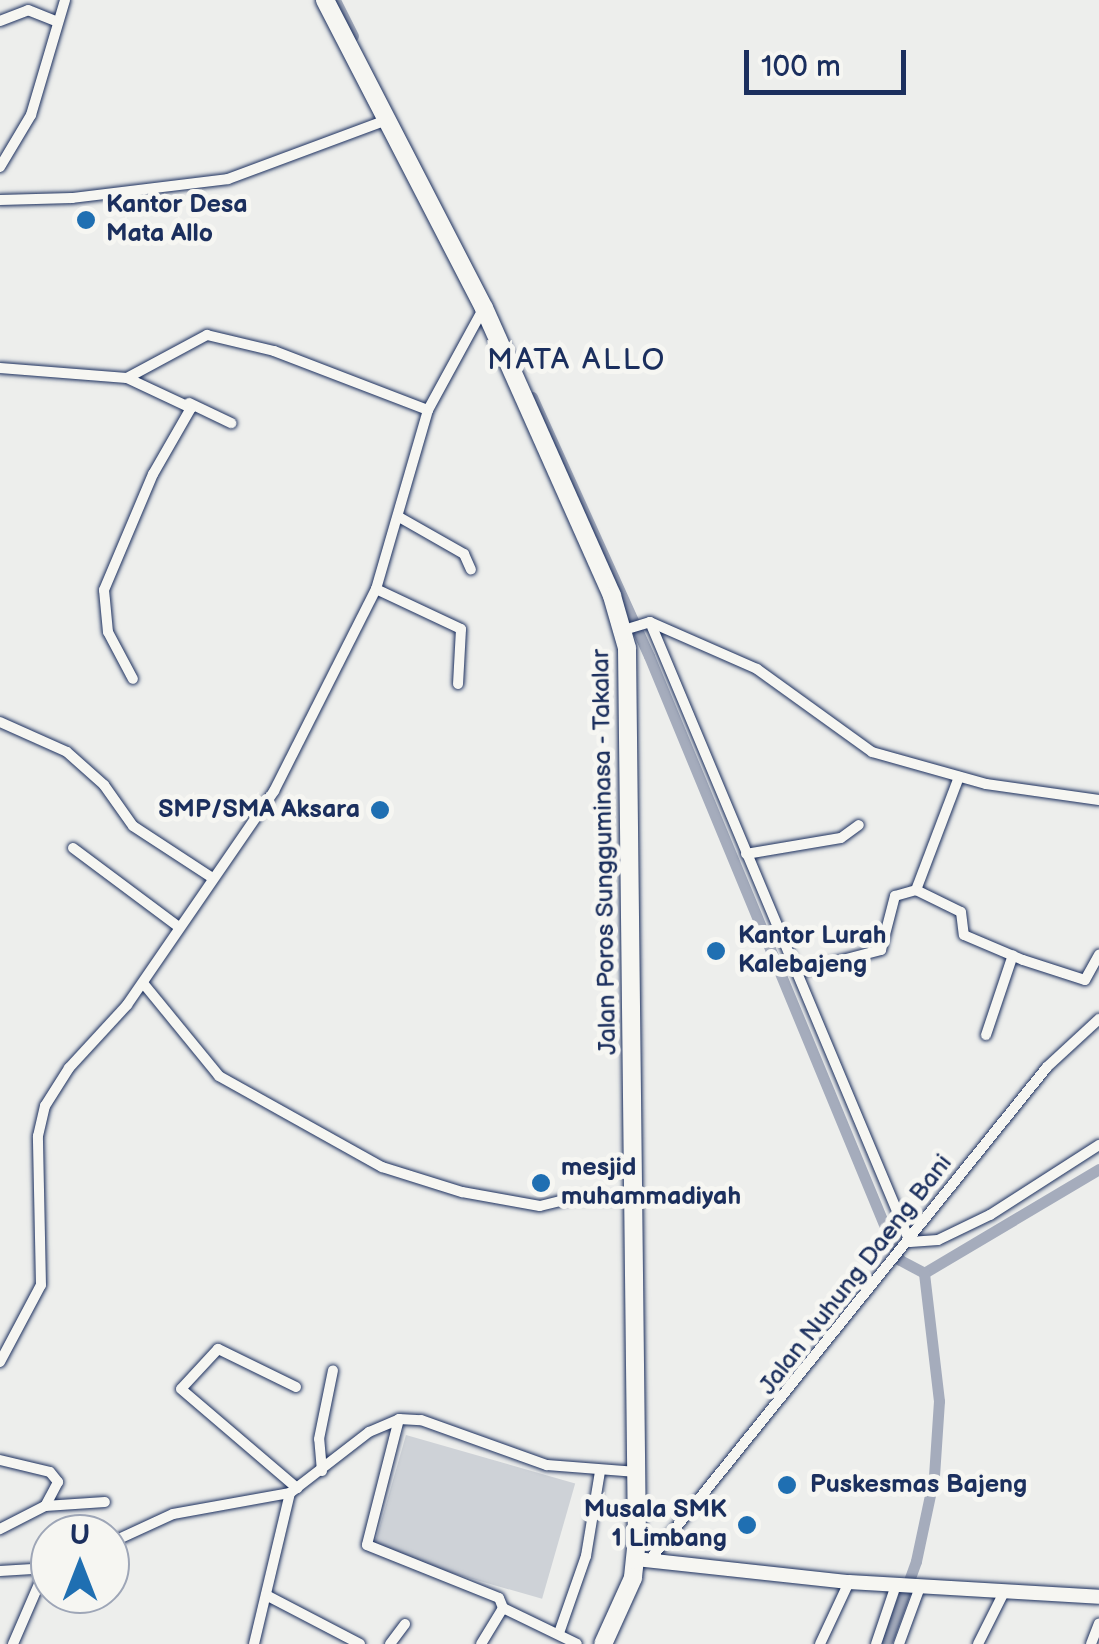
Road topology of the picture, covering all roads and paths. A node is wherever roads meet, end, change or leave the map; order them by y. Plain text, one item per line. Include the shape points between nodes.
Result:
1 (65, 0) edge
2 (325, 0) edge
3 (0, 22) edge
4 (58, 22) junction
5 (388, 120) junction
6 (0, 168) edge
7 (0, 200) edge
8 (484, 308) junction
9 (0, 368) edge
10 (127, 378) junction
11 (188, 402) junction
12 (428, 410) junction
13 (231, 423) dead end
14 (399, 517) junction
15 (470, 570) dead end
16 (376, 589) junction
17 (649, 622) junction
18 (630, 628) junction
19 (133, 679) dead end
20 (458, 684) dead end
21 (0, 722) edge
22 (960, 777) junction
23 (1099, 800) edge
24 (859, 825) dead end
25 (73, 848) dead end
26 (746, 854) junction
27 (210, 878) junction
28 (916, 890) junction
29 (179, 926) junction
30 (1013, 955) junction
31 (1099, 955) edge
32 (797, 972) junction
33 (143, 983) junction
34 (1099, 1019) edge
35 (986, 1035) dead end
36 (1099, 1145) edge
37 (634, 1199) junction
38 (908, 1244) junction
39 (0, 1362) edge
40 (334, 1370) dead end
41 (296, 1387) dead end
42 (398, 1418) junction
43 (0, 1460) edge
44 (322, 1471) junction
45 (600, 1471) junction
46 (638, 1472) junction
47 (294, 1490) junction
48 (105, 1502) dead end
49 (45, 1506) junction
50 (0, 1529) edge
51 (130, 1533) edge
52 (643, 1560) junction
53 (30, 1570) edge
54 (0, 1571) edge
55 (849, 1582) junction
56 (908, 1586) junction
57 (1004, 1592) junction
58 (266, 1595) junction
59 (1099, 1597) edge
60 (30, 1608) edge
61 (503, 1608) junction
62 (1099, 1623) edge
63 (405, 1624) dead end
64 (559, 1633) junction
65 (14, 1644) edge
66 (254, 1644) edge
67 (360, 1644) edge
68 (390, 1644) edge
69 (481, 1644) edge
70 (577, 1644) edge
71 (603, 1644) edge
72 (820, 1644) edge
73 (876, 1644) edge
74 (899, 1644) edge
75 (978, 1644) edge
76 (1091, 1644) edge

1 - 4 street
2 - 5 highway, Jalan Poros Sungguminasa - Takalar
3 - 4 street via 28,10
4 - 6 street via 30,115
5 - 7 street via 228,179
5 - 8 highway, Jalan Poros Sungguminasa - Takalar
8 - 12 street
8 - 18 highway, Jalan Poros Sungguminasa - Takalar
9 - 10 street
10 - 11 street
10 - 12 street via 207,335 274,351
11 - 13 street
11 - 19 street via 190,419 153,474 104,590 108,632
12 - 14 street
14 - 15 street via 464,554
14 - 16 street
16 - 20 street via 461,629
16 - 27 street via 274,791
17 - 18 street
17 - 22 street via 769,676 862,747
17 - 26 street
18 - 37 highway, Jalan Poros Sungguminasa - Takalar
21 - 27 street via 67,752 104,784 133,826
22 - 23 street
22 - 28 street
24 - 26 street via 842,838
25 - 29 street
26 - 32 street
27 - 29 street
28 - 30 street via 961,912 964,934
28 - 32 street via 896,896 882,950
29 - 33 street
30 - 31 street via 1086,980
30 - 35 street
32 - 38 street
33 - 37 street via 219,1076 382,1167 540,1206
33 - 39 street via 44,1106 38,1136 41,1285
34 - 38 street, Jalan Nuhung Daeng Bani via 1047,1067
36 - 38 street via 990,1215 938,1240
37 - 46 highway, Jalan Poros Sungguminasa - Takalar
38 - 52 street, Jalan Nuhung Daeng Bani
40 - 44 street via 319,1440
41 - 47 street via 218,1349 181,1389
42 - 44 street via 368,1432
42 - 45 street via 435,1424 547,1464
42 - 61 street via 367,1545 499,1598
43 - 49 street via 53,1474 57,1488
44 - 47 street
45 - 46 street
45 - 64 street via 586,1556
46 - 52 highway, Jalan Poros Sungguminasa - Takalar
47 - 51 street via 172,1514
47 - 58 street
48 - 49 street
49 - 50 street
52 - 55 street
52 - 71 highway, Jalan Poros Sungguminasa - Takalar
53 - 54 street
55 - 56 street
55 - 72 street
56 - 57 street
56 - 73 street
56 - 74 street
57 - 59 street
57 - 75 street
58 - 66 street
58 - 67 street
60 - 65 street
61 - 64 street
61 - 69 street
62 - 76 street
63 - 68 street
64 - 70 street

